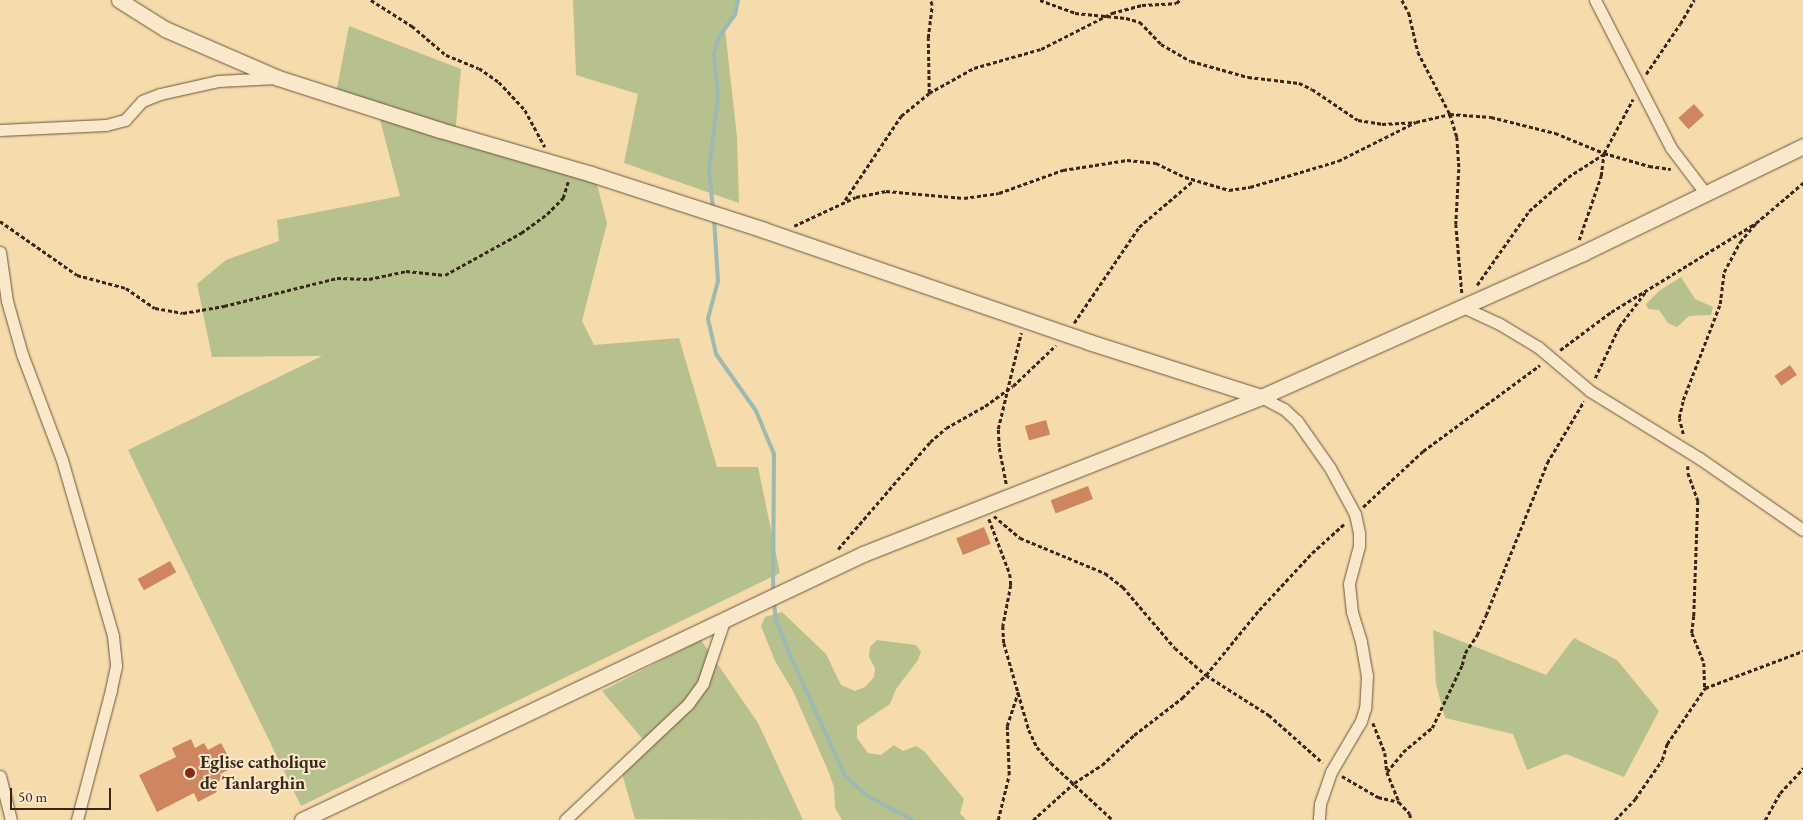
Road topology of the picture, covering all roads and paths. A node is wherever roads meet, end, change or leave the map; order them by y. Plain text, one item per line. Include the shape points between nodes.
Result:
1 (119, 0) edge
2 (371, 0) edge
3 (930, 0) edge
4 (1040, 0) edge
5 (1180, 0) edge
6 (1402, 0) edge
7 (1595, 0) edge
8 (1694, 0) edge
9 (1108, 15) junction
10 (278, 78) junction
11 (1639, 86) junction
12 (930, 93) junction
13 (1450, 114) junction
14 (1416, 122) junction
15 (0, 130) edge
16 (1803, 146) edge
17 (1604, 153) junction
18 (551, 162) junction
19 (572, 168) junction
20 (1688, 171) junction
21 (1194, 180) junction
22 (1803, 183) edge
23 (1706, 194) junction
24 (845, 201) junction
25 (0, 221) edge
26 (1756, 223) junction
27 (778, 235) junction
28 (0, 252) edge
29 (1573, 258) junction
30 (1647, 290) junction
31 (1463, 307) junction
32 (1024, 320) junction
33 (1066, 334) junction
34 (1550, 357) junction
35 (1590, 391) junction
36 (1005, 392) junction
37 (1261, 397) junction
38 (1688, 450) junction
39 (1008, 497) junction
40 (984, 506) junction
41 (1355, 514) junction
42 (1803, 530) edge
43 (838, 550) dead end
44 (725, 618) junction
45 (1803, 651) edge
46 (1206, 674) junction
47 (1705, 688) junction
48 (1018, 691) junction
49 (1365, 708) junction
50 (1803, 768) edge
51 (1333, 770) junction
52 (1387, 772) junction
53 (0, 776) edge
54 (1074, 783) junction
55 (1399, 802) junction
56 (12, 820) edge
57 (77, 820) edge
58 (302, 820) edge
59 (565, 820) edge
60 (998, 820) edge
61 (1033, 820) edge
62 (1113, 820) edge
63 (1319, 820) edge
64 (1411, 820) edge
65 (1615, 820) edge
66 (1765, 820) edge

1 - 10 street via 165,29
2 - 18 path via 412,26 446,55 479,68 499,82 525,110 540,134
3 - 12 path
4 - 9 path via 1075,13
5 - 9 path via 1142,5
6 - 13 path via 1418,52
7 - 11 street
8 - 11 path
9 - 12 path via 1040,50 974,68
9 - 14 path via 1140,22 1162,44 1199,64 1248,77 1299,83 1358,120 1382,124
10 - 15 street via 218,81 160,94 142,101 124,120 106,125
10 - 18 street
11 - 17 path
11 - 20 street via 1671,148
12 - 24 path via 901,116
13 - 14 path
13 - 17 path via 1490,117 1555,133
13 - 31 path via 1457,137 1456,224
14 - 21 path via 1338,161 1250,188 1229,190
16 - 23 street
17 - 20 path via 1649,166
17 - 29 path via 1601,176
17 - 31 path via 1568,178 1529,212
18 - 19 street
19 - 25 path via 563,198 547,214 521,233 445,275 406,270 369,279 337,278 183,313 155,308 126,288 77,275
19 - 27 street
20 - 23 street
21 - 24 path via 1156,163 1127,160 1063,170 998,193 964,198 886,191
21 - 33 path via 1139,227
22 - 26 path
23 - 29 street
24 - 27 path
26 - 30 path
26 - 38 path via 1740,242 1724,272 1720,304 1683,400 1679,418
27 - 32 street
28 - 57 street via 7,301 17,336 62,460 113,636 116,666
29 - 31 street
30 - 34 path
30 - 35 path via 1619,327
31 - 34 street via 1498,323
31 - 37 street
32 - 33 street
32 - 36 path
33 - 36 path
33 - 37 street
34 - 35 street
34 - 41 path via 1423,451
35 - 38 street
35 - 52 path via 1547,463 1486,615 1465,653 1432,728 1403,752
36 - 39 path via 998,429
36 - 43 path via 946,428 930,442
37 - 39 street
37 - 41 street via 1284,409 1297,421 1330,468
38 - 42 street
38 - 47 path via 1688,473 1698,501 1692,633 1704,663
39 - 40 street
40 - 44 street via 863,554
40 - 46 path via 1002,526 1020,538 1105,573 1123,587 1175,648
40 - 48 path via 1010,574 1011,586 1002,626
41 - 46 path via 1312,553
41 - 49 street via 1359,546 1349,584 1367,675
44 - 58 street
44 - 59 street via 703,683 688,704
45 - 47 path
46 - 51 path via 1269,715
46 - 54 path via 1102,765
47 - 65 path via 1666,744 1662,760 1635,799
48 - 54 path via 1036,747
48 - 60 path via 1007,726 1009,775
49 - 51 street
49 - 52 path via 1379,734
50 - 66 path via 1780,793
51 - 55 path via 1353,785 1378,797
51 - 63 street via 1320,804
52 - 55 path
53 - 56 street
54 - 61 path
54 - 62 path
55 - 64 path

